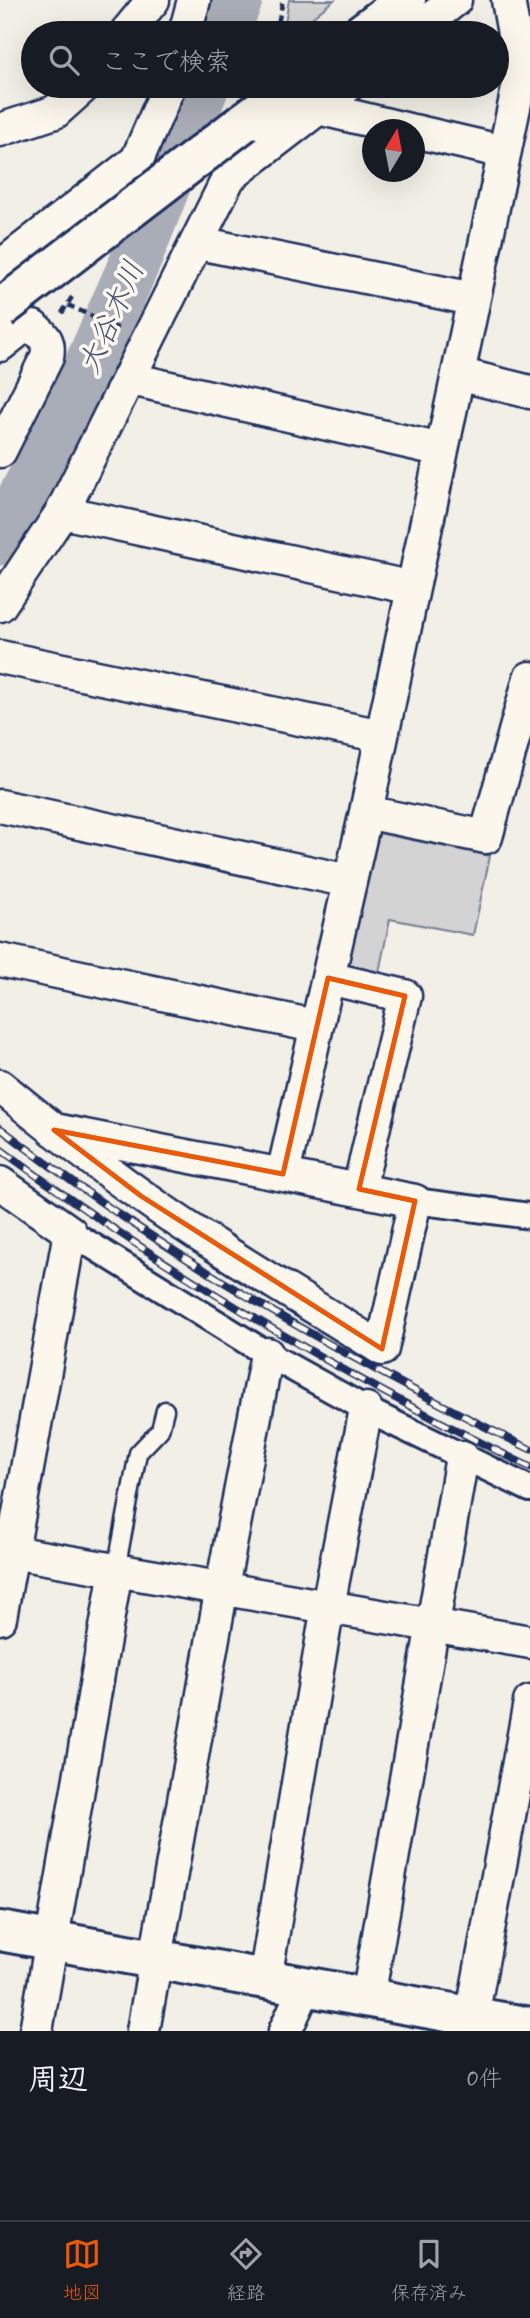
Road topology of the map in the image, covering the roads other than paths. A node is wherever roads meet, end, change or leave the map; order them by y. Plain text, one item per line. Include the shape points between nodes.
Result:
1 (153, 0) edge
2 (194, 0) edge
3 (406, 0) edge
4 (455, 0) edge
5 (508, 0) edge
6 (136, 21) edge
7 (188, 21) edge
8 (378, 21) edge
9 (428, 21) edge
10 (70, 98) edge
11 (164, 98) edge
12 (303, 98) edge
13 (304, 98) edge
14 (308, 98) edge
15 (374, 119) edge
16 (0, 130) edge
17 (425, 133) edge
18 (504, 152) junction
19 (199, 243) junction
20 (0, 267) edge
21 (473, 299) junction
22 (0, 309) edge
23 (0, 345) edge
24 (458, 374) junction
25 (131, 379) junction
26 (530, 392) edge
27 (442, 450) junction
28 (0, 451) edge
29 (62, 512) junction
30 (413, 589) junction
31 (0, 605) edge
32 (0, 657) edge
33 (530, 678) edge
34 (382, 736) junction
35 (0, 806) edge
36 (366, 811) junction
37 (349, 881) junction
38 (0, 960) edge
39 (328, 978) junction
40 (315, 1026) junction
41 (0, 1086) edge
42 (54, 1130) junction
43 (283, 1174) junction
44 (0, 1183) edge
45 (359, 1189) junction
46 (415, 1201) junction
47 (530, 1216) edge
48 (70, 1233) junction
49 (267, 1354) junction
50 (366, 1409) junction
51 (165, 1410) dead end
52 (462, 1457) junction
53 (530, 1489) edge
54 (6, 1551) edge
55 (116, 1570) junction
56 (222, 1587) junction
57 (328, 1606) junction
58 (0, 1618) edge
59 (433, 1625) junction
60 (530, 1642) edge
61 (530, 1702) edge
62 (0, 1931) edge
63 (52, 1941) junction
64 (157, 1960) junction
65 (265, 1979) junction
66 (306, 1986) junction
67 (368, 1998) junction
68 (472, 2017) junction
69 (530, 2027) edge
70 (36, 2031) edge
71 (144, 2031) edge
72 (285, 2031) edge

1 - 6 street
2 - 7 street
3 - 8 street
4 - 9 street
5 - 18 street via 521,74
10 - 16 street via 55,111
11 - 20 street via 136,160
12 - 22 street, bridge via 244,122
13 - 19 street via 229,177
14 - 15 street
17 - 18 street
18 - 21 street
19 - 21 street
19 - 25 street
21 - 24 street
23 - 28 street via 20,329 33,327 49,346
24 - 26 street
24 - 27 street
25 - 27 street
25 - 29 street
27 - 30 street
29 - 30 street
29 - 31 street
30 - 34 street
32 - 34 street
33 - 36 street via 486,838
34 - 36 street
35 - 37 street
36 - 37 street
37 - 39 street
38 - 40 street
39 - 40 street
39 - 45 street via 405,996
40 - 43 street
41 - 42 street
42 - 43 street
42 - 46 street via 141,1196 382,1349
43 - 45 street
44 - 48 street
45 - 46 street
46 - 47 street
48 - 49 street
48 - 54 street
49 - 50 street
49 - 56 street
50 - 52 street
50 - 57 street
51 - 55 lane via 160,1430 138,1453
52 - 53 street
52 - 59 street
54 - 55 street
54 - 58 street
55 - 56 street
55 - 63 street
56 - 57 street
56 - 64 street
57 - 59 street
57 - 65 street
59 - 60 street
59 - 67 street
61 - 68 street
62 - 63 street
63 - 64 street
63 - 70 street
64 - 65 street
64 - 71 street
65 - 66 street
66 - 67 street
66 - 72 street
67 - 68 street
68 - 69 street

